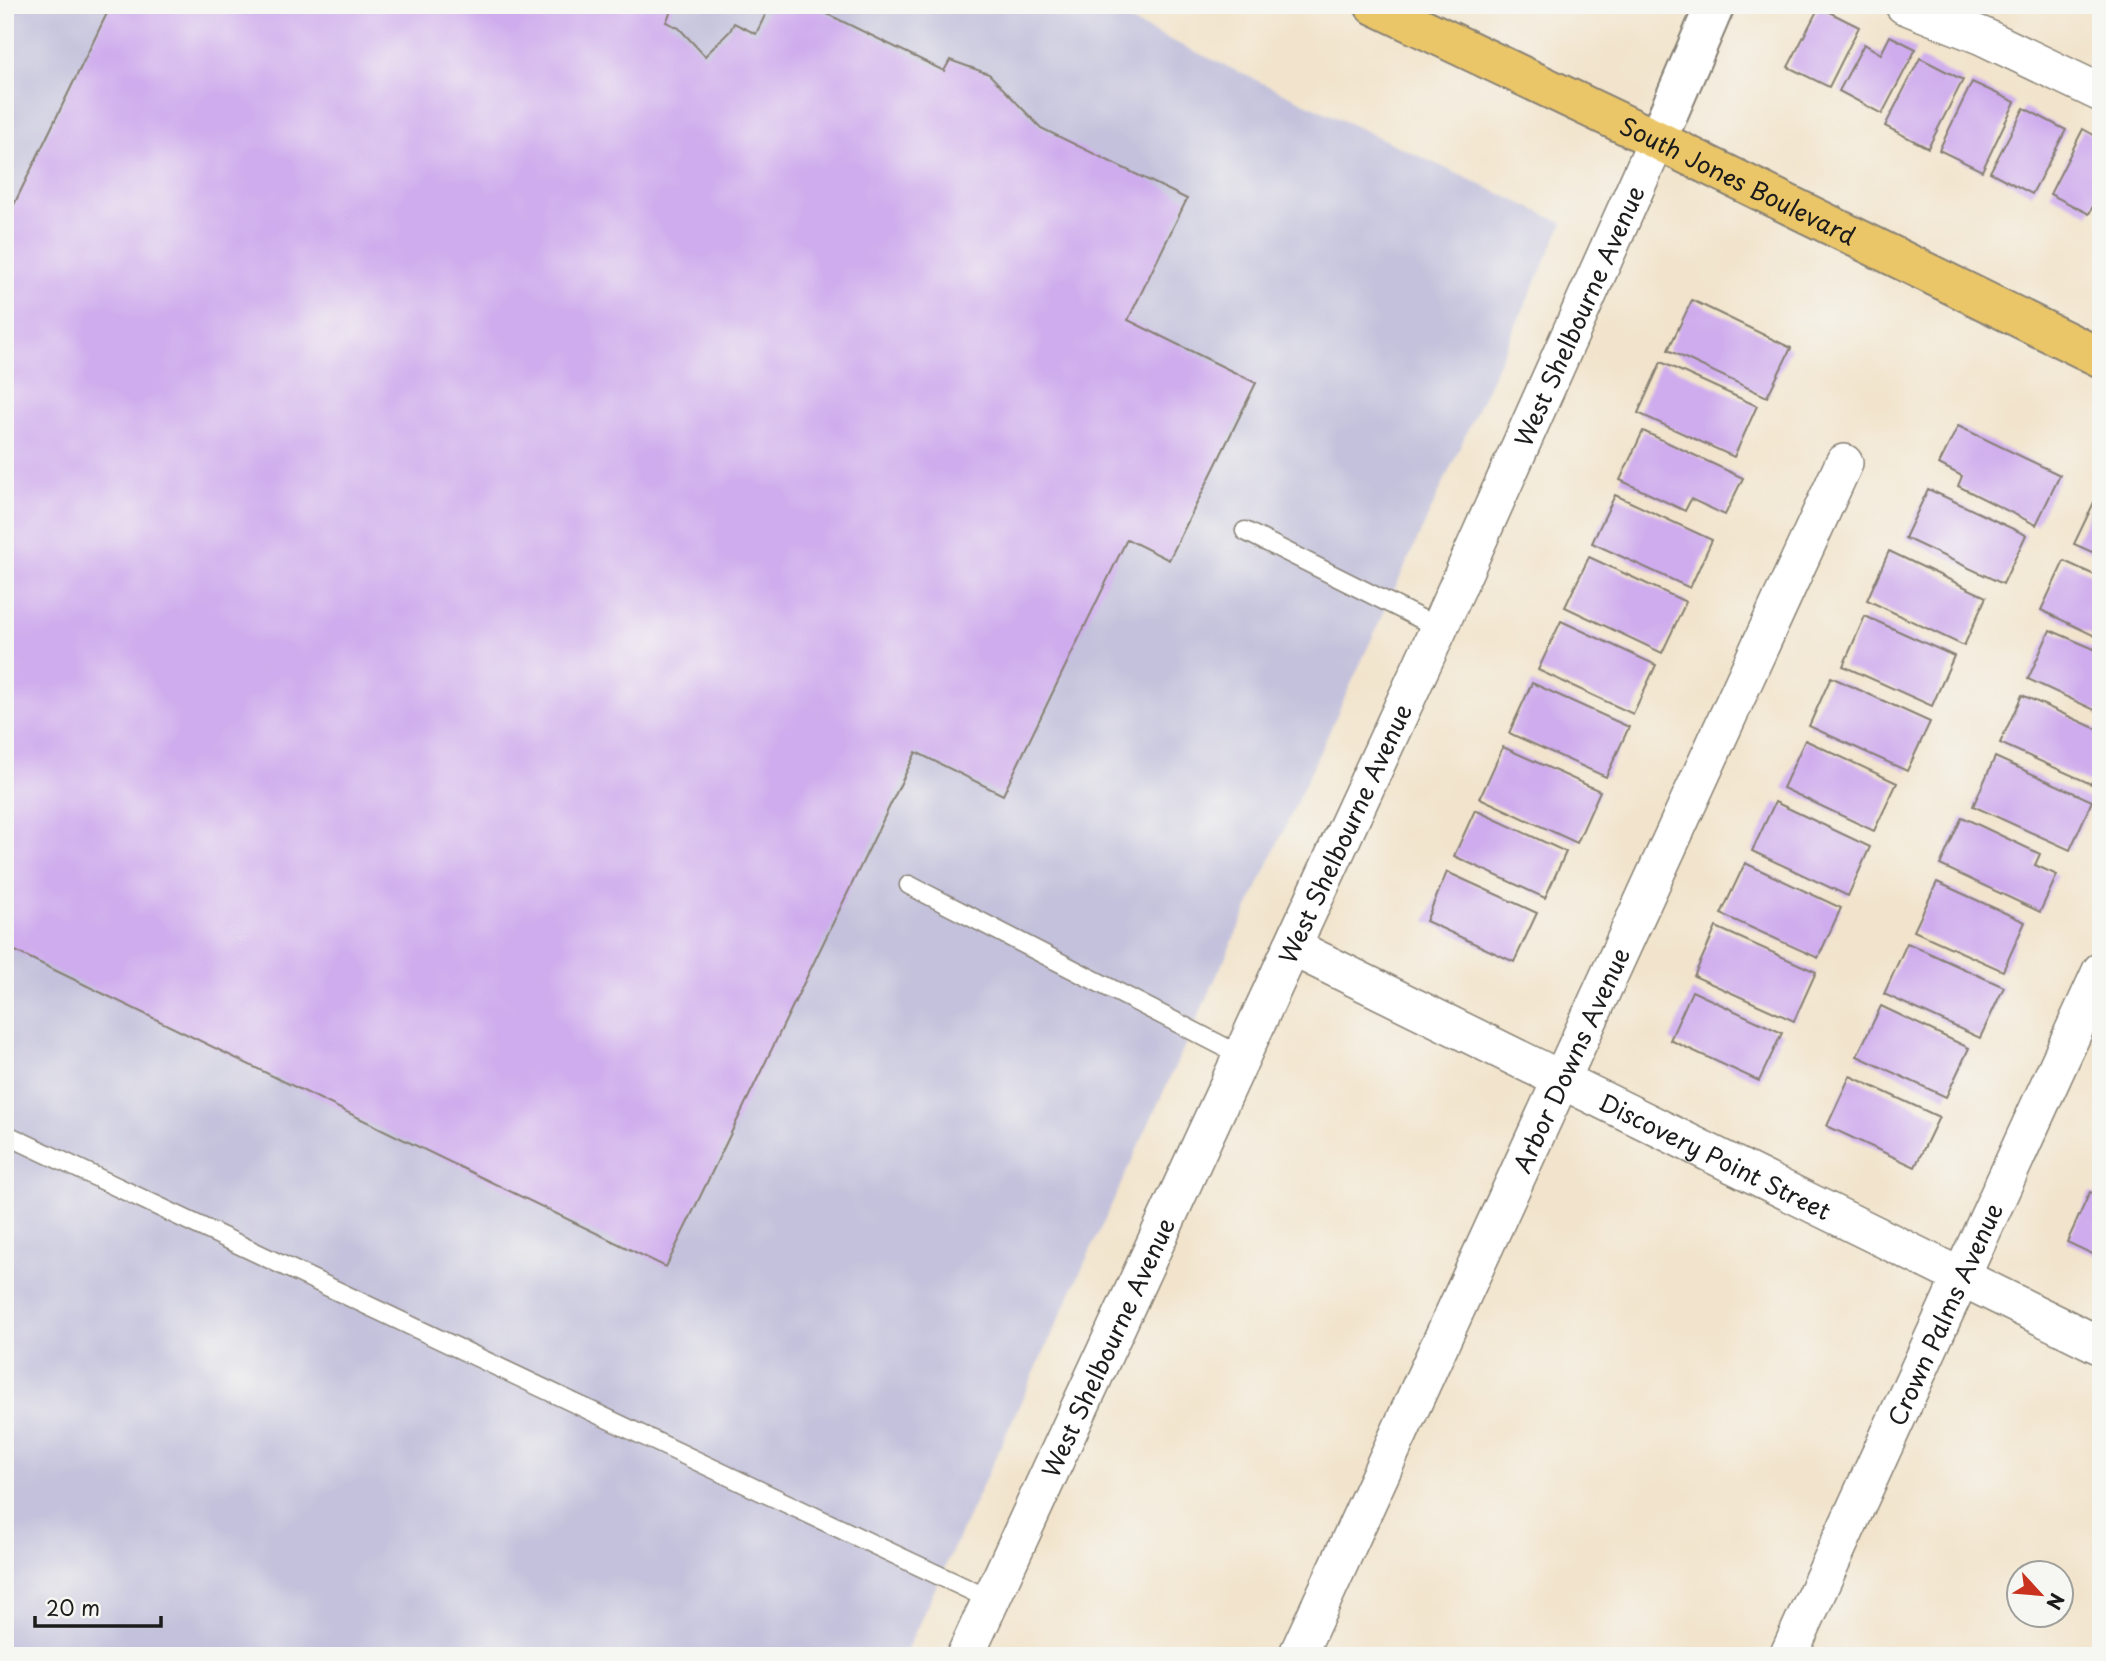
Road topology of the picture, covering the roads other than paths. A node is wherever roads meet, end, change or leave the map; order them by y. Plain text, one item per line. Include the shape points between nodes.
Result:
1 (1374, 5) edge
2 (1714, 5) edge
3 (1928, 10) edge
4 (2101, 93) edge
5 (1657, 141) junction
6 (2101, 358) edge
7 (1844, 463) dead end
8 (1245, 531) dead end
9 (1439, 628) junction
10 (909, 885) dead end
11 (1292, 947) junction
12 (2101, 971) edge
13 (1242, 1056) junction
14 (1563, 1080) junction
15 (5, 1134) edge
16 (1961, 1277) junction
17 (2101, 1346) edge
18 (991, 1600) junction
19 (965, 1656) edge
20 (1297, 1656) edge
21 (1788, 1656) edge

1 - 5 main road, South Jones Boulevard
2 - 5 street, West Shelbourne Avenue
3 - 4 street
5 - 6 main road, South Jones Boulevard
5 - 9 street, West Shelbourne Avenue
7 - 14 street, Arbor Downs Avenue
8 - 9 lane
9 - 11 street, West Shelbourne Avenue
10 - 13 lane
11 - 13 street, West Shelbourne Avenue
11 - 14 street, Discovery Point Street
12 - 16 street, Crown Palms Avenue
13 - 18 street, West Shelbourne Avenue
14 - 16 street, Discovery Point Street
14 - 20 street, Arbor Downs Avenue
15 - 18 lane
16 - 17 street, Discovery Point Street
16 - 21 street, Crown Palms Avenue
18 - 19 street, West Shelbourne Avenue

